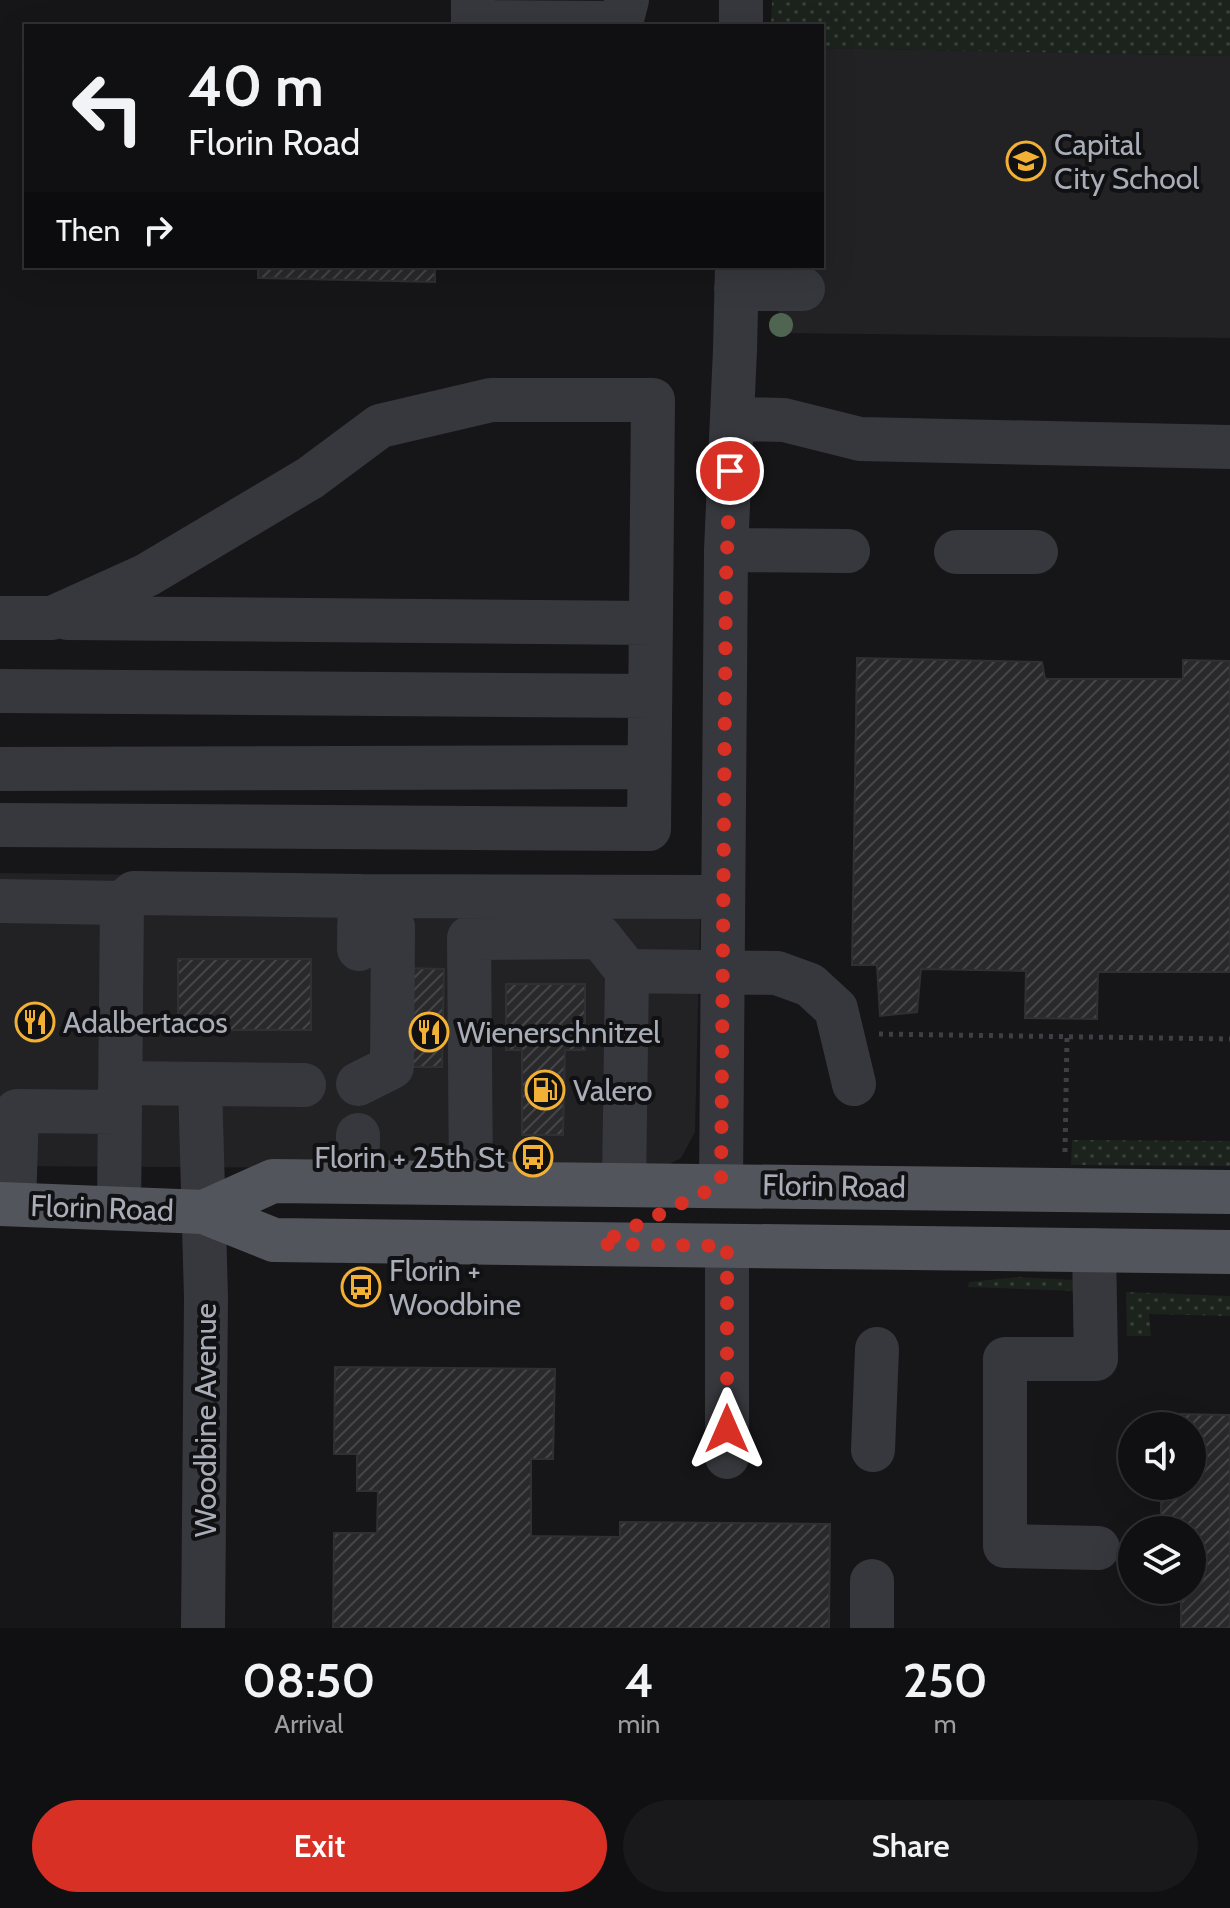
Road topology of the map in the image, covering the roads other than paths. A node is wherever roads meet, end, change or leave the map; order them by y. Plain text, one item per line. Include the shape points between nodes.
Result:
1 (741, 0) edge
2 (473, 16) edge
3 (623, 16) edge
4 (741, 24) edge
5 (736, 277) edge
6 (803, 289) dead end
7 (732, 419) junction
8 (1230, 447) edge
9 (726, 550) junction
10 (848, 551) dead end
11 (956, 552) dead end
12 (1036, 552) dead end
13 (0, 618) edge
14 (52, 618) junction
15 (651, 623) junction
16 (0, 691) edge
17 (650, 696) junction
18 (649, 767) junction
19 (0, 769) edge
20 (0, 825) edge
21 (723, 897) junction
22 (0, 901) edge
23 (122, 903) junction
24 (359, 924) junction
25 (722, 970) junction
26 (627, 971) junction
27 (200, 1084) junction
28 (358, 1084) dead end
29 (854, 1084) dead end
30 (304, 1085) dead end
31 (120, 1097) junction
32 (358, 1135) dead end
33 (357, 1181) junction
34 (471, 1183) junction
35 (624, 1184) junction
36 (721, 1184) junction
37 (873, 1187) junction
38 (1230, 1192) edge
39 (7, 1204) edge
40 (119, 1208) junction
41 (204, 1212) junction
42 (599, 1244) junction
43 (727, 1246) junction
44 (1094, 1250) junction
45 (1230, 1252) edge
46 (877, 1349) dead end
47 (873, 1450) dead end
48 (727, 1457) dead end
49 (1098, 1548) dead end
50 (872, 1581) dead end
51 (203, 1628) edge
52 (872, 1628) edge

1 - 4 street
2 - 3 street
5 - 6 street
5 - 7 street
7 - 8 street via 784,420 860,439
7 - 9 street
9 - 10 street
9 - 21 street
11 - 12 street
13 - 14 street
14 - 15 street
14 - 15 street via 147,575 310,478 380,426 491,400 653,400
15 - 17 street
16 - 17 street
17 - 18 street
18 - 19 street
18 - 20 street via 649,829
21 - 24 street
21 - 25 street
22 - 23 street
23 - 24 street via 134,893
23 - 31 street
24 - 28 street via 393,927 392,1067
25 - 26 street
25 - 29 street via 777,973 810,985 836,1009
25 - 36 street
26 - 34 street via 600,937 469,938
26 - 35 street
27 - 30 street
27 - 31 street
27 - 41 street, Woodbine Avenue
31 - 39 street via 17,1111
31 - 40 street
32 - 33 street
33 - 34 main road, Florin Road
33 - 41 main road, Florin Road via 273,1181
34 - 35 main road, Florin Road
35 - 36 main road, Florin Road
36 - 37 main road, Florin Road
36 - 42 main road
37 - 38 main road, Florin Road
37 - 43 main road
39 - 40 main road, Florin Road
40 - 41 main road, Florin Road
41 - 42 main road, Florin Road via 274,1240
41 - 51 street, Woodbine Avenue
42 - 43 main road, Florin Road
43 - 44 main road, Florin Road
43 - 48 street
44 - 45 main road, Florin Road
44 - 49 street via 1096,1359 1005,1359 1005,1546
46 - 47 street
50 - 52 street

